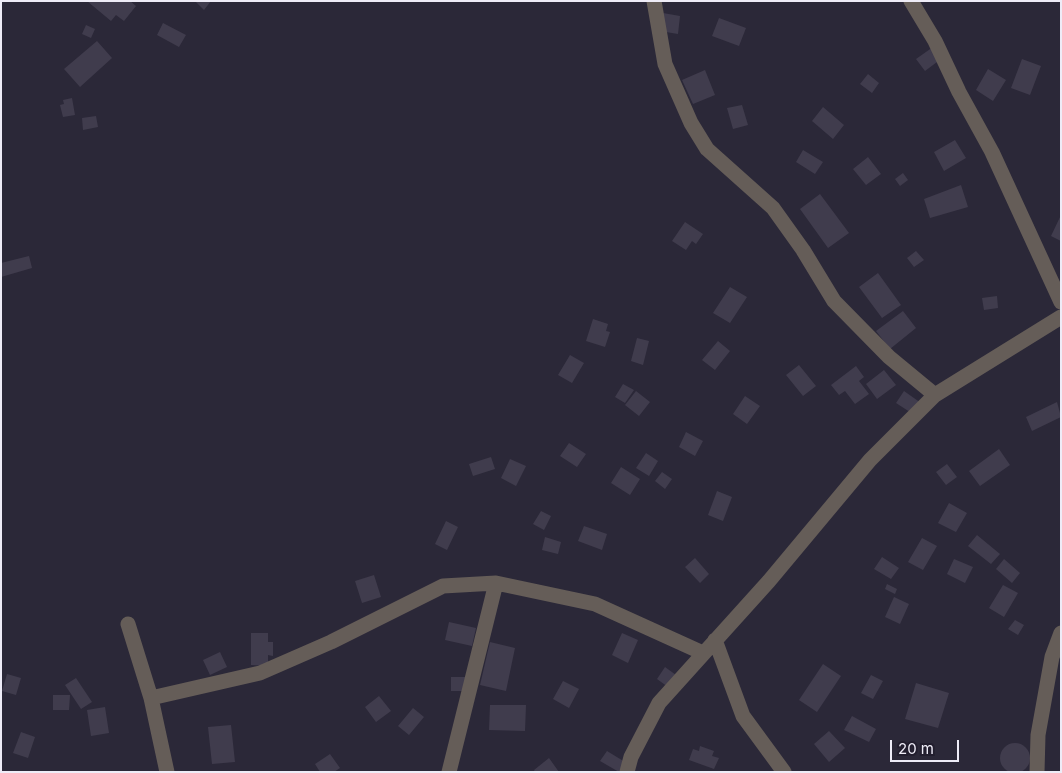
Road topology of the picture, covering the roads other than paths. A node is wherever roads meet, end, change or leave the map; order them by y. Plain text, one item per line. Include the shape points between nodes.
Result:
1 (654, 1) edge
2 (911, 1) edge
3 (1061, 302) edge
4 (1060, 319) edge
5 (935, 395) junction
6 (496, 583) junction
7 (128, 624) dead end
8 (1061, 633) edge
9 (715, 640) junction
10 (703, 653) junction
11 (150, 698) junction
12 (167, 772) edge
13 (449, 772) edge
14 (627, 772) edge
15 (784, 772) edge
16 (1037, 772) edge

1 - 5 street via 665,64 691,123 707,149 773,208 834,301 889,357
2 - 3 street via 935,40 992,152
4 - 5 street
5 - 9 street via 870,460
6 - 10 street via 595,604
6 - 11 street via 443,586 260,674
6 - 13 street
7 - 11 street
8 - 16 street via 1052,657 1038,735
9 - 10 street
9 - 15 street via 743,716
10 - 14 street via 659,703
11 - 12 street

